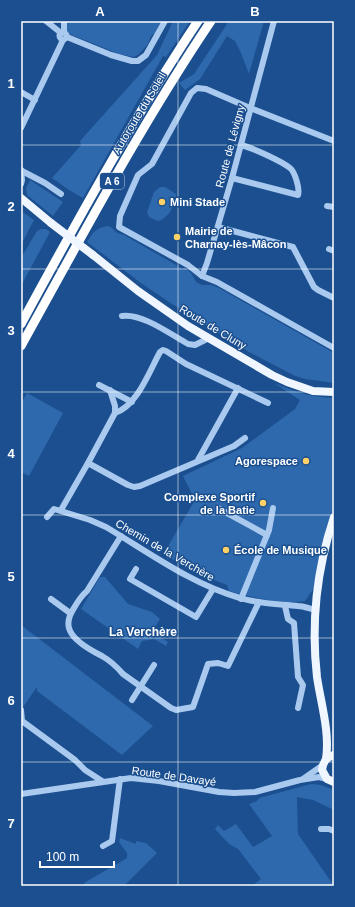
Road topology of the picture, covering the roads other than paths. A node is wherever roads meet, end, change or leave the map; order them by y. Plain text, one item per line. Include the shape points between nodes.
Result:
1 (46, 21) edge
2 (64, 21) edge
3 (165, 21) edge
4 (198, 21) edge
5 (211, 21) edge
6 (274, 21) edge
7 (64, 35) junction
8 (21, 92) edge
9 (35, 100) junction
10 (250, 108) junction
11 (21, 128) edge
12 (334, 141) edge
13 (241, 145) junction
14 (22, 171) edge
15 (232, 178) junction
16 (21, 184) edge
17 (61, 194) dead end
18 (21, 198) edge
19 (327, 206) dead end
20 (334, 207) edge
21 (218, 227) junction
22 (202, 276) junction
23 (334, 298) edge
24 (122, 316) dead end
25 (21, 324) edge
26 (209, 338) junction
27 (21, 346) edge
28 (334, 348) edge
29 (99, 385) dead end
30 (238, 388) junction
31 (110, 390) junction
32 (334, 392) edge
33 (132, 402) junction
34 (268, 403) dead end
35 (115, 413) junction
36 (245, 438) dead end
37 (197, 461) junction
38 (88, 463) junction
39 (218, 508) dead end
40 (274, 508) dead end
41 (61, 510) junction
42 (47, 517) dead end
43 (334, 517) edge
44 (267, 535) junction
45 (121, 536) junction
46 (136, 569) dead end
47 (213, 589) junction
48 (51, 599) dead end
49 (241, 599) junction
50 (259, 602) junction
51 (285, 606) junction
52 (316, 610) junction
53 (70, 614) junction
54 (154, 665) dead end
55 (141, 686) junction
56 (132, 700) dead end
57 (298, 708) dead end
58 (21, 710) edge
59 (326, 729) junction
60 (334, 745) edge
61 (328, 760) edge
62 (120, 779) junction
63 (300, 780) junction
64 (330, 780) edge
65 (102, 781) junction
66 (21, 794) edge
67 (321, 829) dead end
68 (334, 831) edge
69 (103, 846) dead end

1 - 7 street
2 - 7 street
3 - 7 street via 146,55 138,61 111,55
4 - 25 highway, Autoroute du Soleil / A 6 via 115,154
5 - 27 highway, Autoroute du Soleil / A 6 via 123,162
6 - 10 street, Route de Lévigny
7 - 9 street
8 - 9 street
9 - 11 street
10 - 12 street
10 - 13 street, Route de Lévigny
10 - 22 street via 206,89 194,90 152,164 138,174 120,216 119,227 188,265
13 - 15 street, Route de Lévigny
13 - 15 street via 290,168 299,191 298,194
14 - 16 street
14 - 17 street
15 - 21 street, Route de Lévigny
18 - 26 main road, Route de Cluny, bridge via 138,291
19 - 20 street
21 - 22 street, Route de Lévigny
21 - 23 street via 293,247 314,287
22 - 28 street
24 - 26 street via 138,318 188,344 195,345
26 - 32 main road, Route de Cluny via 272,375 313,391
29 - 31 street
30 - 33 street via 186,364 163,350
30 - 34 street
30 - 37 street
31 - 33 street
31 - 35 street
33 - 35 street
35 - 38 street
36 - 37 street via 234,446
37 - 38 street via 134,487
38 - 41 street
39 - 44 street
40 - 44 street
41 - 42 street, Chemin de la Verchère via 54,509
41 - 45 street, Chemin de la Verchère via 90,520
43 - 52 main road via 323,554
44 - 49 street
45 - 47 street, Chemin de la Verchère
45 - 53 street
46 - 47 street via 130,579 196,618
47 - 49 street, Chemin de la Verchère
48 - 53 street
49 - 50 street, Chemin de la Verchère
50 - 51 street, Chemin de la Verchère
50 - 55 street via 228,666 208,664 193,707 176,710 171,708
51 - 52 street, Chemin de la Verchère
51 - 57 street via 288,619 294,623 298,677 303,685
52 - 59 main road via 317,676
53 - 55 street via 69,629 74,636
54 - 55 street
55 - 56 street
58 - 65 street via 22,721
59 - 60 main road
59 - 61 main road
61 - 63 street
61 - 64 main road via 324,774
62 - 63 street, Route de Davayé via 141,779 234,793 266,789
62 - 65 street, Route de Davayé
62 - 69 street via 112,842
63 - 64 street via 319,777
65 - 66 street, Route de Davayé
67 - 68 street

